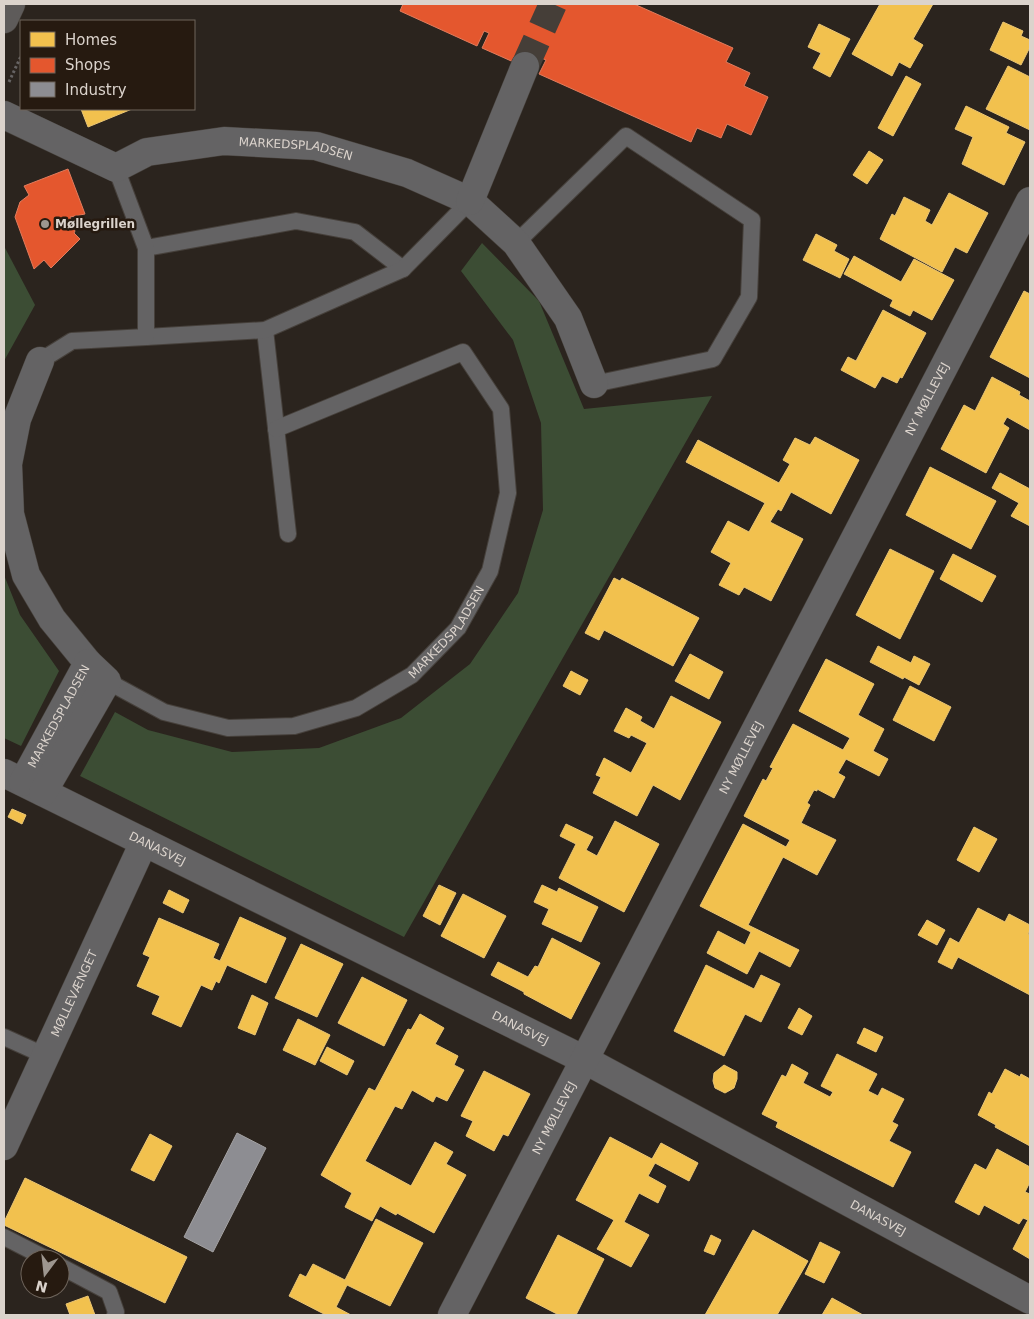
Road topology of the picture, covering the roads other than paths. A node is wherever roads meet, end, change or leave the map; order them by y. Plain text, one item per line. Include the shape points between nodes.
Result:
1 (10, 4) edge
2 (4, 19) edge
3 (525, 66) tunnel mouth
4 (4, 115) edge
5 (116, 168) junction
6 (470, 201) junction
7 (1030, 201) edge
8 (516, 243) junction
9 (146, 248) junction
10 (403, 269) junction
11 (265, 330) junction
12 (146, 337) junction
13 (40, 361) joint
14 (594, 384) joint
15 (276, 430) junction
16 (288, 534) dead end
17 (98, 672) junction
18 (23, 782) edge
19 (144, 842) junction
20 (4, 1036) edge
21 (46, 1056) junction
22 (585, 1060) junction
23 (4, 1146) edge
24 (4, 1237) edge
25 (27, 1249) edge
26 (70, 1271) edge
27 (1030, 1300) edge
28 (115, 1315) edge
29 (452, 1315) edge

1 - 2 main road
3 - 6 street
4 - 5 street
5 - 6 street, MARKEDSPLADSEN via 146,152 224,141 316,146 407,173
5 - 9 lane
6 - 8 street, MARKEDSPLADSEN
6 - 10 lane
7 - 22 street, NY MØLLEVEJ
8 - 14 street, MARKEDSPLADSEN via 568,318
8 - 14 lane via 626,136 752,220 750,297 713,359
9 - 10 lane via 296,221 355,232
9 - 12 lane
10 - 11 lane
11 - 12 lane, MARKEDSPLADSEN
11 - 15 lane
12 - 13 lane, MARKEDSPLADSEN via 72,341
13 - 17 street, MARKEDSPLADSEN via 17,419 8,464 10,514 26,575 52,619
15 - 16 lane
15 - 17 lane, MARKEDSPLADSEN via 463,352 501,409 508,493 490,571 458,628 412,675 356,708 294,726 228,728 174,715
17 - 18 street, MARKEDSPLADSEN
18 - 19 street, DANASVEJ
19 - 21 street, MØLLEVÆNGET
19 - 22 street, DANASVEJ
20 - 21 lane
21 - 23 street, MØLLEVÆNGET
22 - 27 street, DANASVEJ
22 - 29 street, NY MØLLEVEJ
24 - 25 lane
26 - 28 lane via 109,1292

